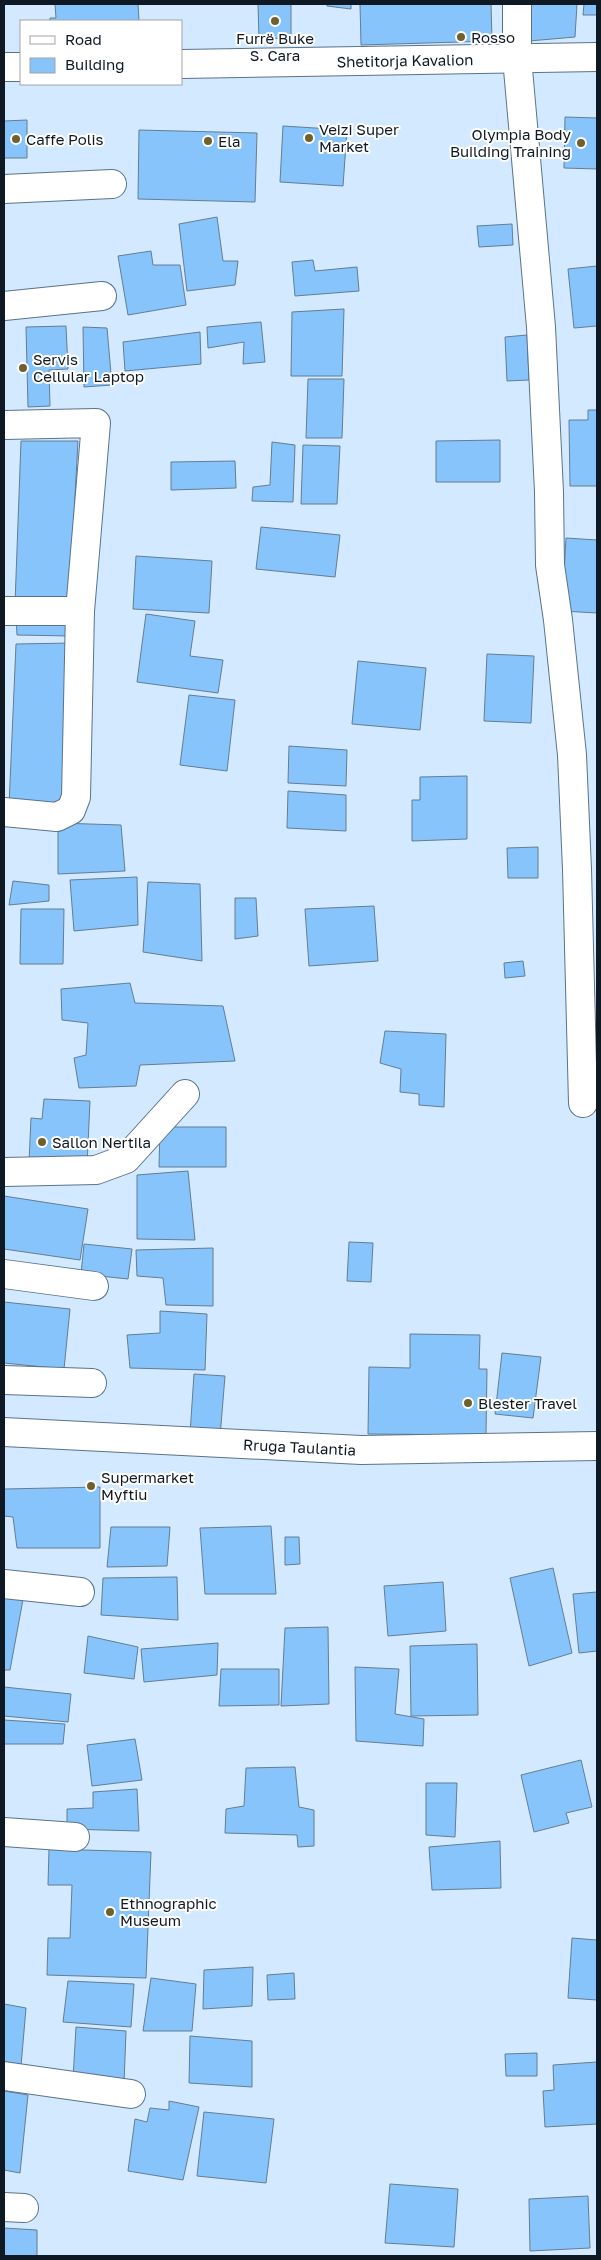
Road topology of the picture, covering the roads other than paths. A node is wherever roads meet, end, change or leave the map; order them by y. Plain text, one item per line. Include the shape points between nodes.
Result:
1 (518, 4) edge
2 (597, 57) edge
3 (517, 58) junction
4 (182, 64) edge
5 (4, 67) edge
6 (20, 67) edge
7 (112, 184) dead end
8 (4, 189) edge
9 (102, 296) dead end
10 (4, 306) edge
11 (4, 425) edge
12 (4, 611) edge
13 (80, 611) junction
14 (4, 812) edge
15 (185, 1094) dead end
16 (584, 1103) dead end
17 (4, 1172) edge
18 (4, 1274) edge
19 (94, 1286) dead end
20 (4, 1380) edge
21 (92, 1384) dead end
22 (4, 1432) edge
23 (597, 1446) edge
24 (4, 1584) edge
25 (80, 1592) dead end
26 (4, 1832) edge
27 (75, 1837) dead end
28 (4, 2076) edge
29 (131, 2094) dead end

1 - 3 street
2 - 3 street, Shetitorja Kavalion
3 - 4 street, Shetitorja Kavalion
3 - 16 street via 541,328 550,565 572,755
5 - 6 street
7 - 8 street
9 - 10 street
11 - 13 street via 96,423
12 - 13 street
13 - 14 street via 76,797 71,810 57,817
15 - 17 street via 126,1159 96,1170
18 - 19 street
20 - 21 street
22 - 23 street, Rruga Taulantia via 361,1450
24 - 25 street
26 - 27 street
28 - 29 street

